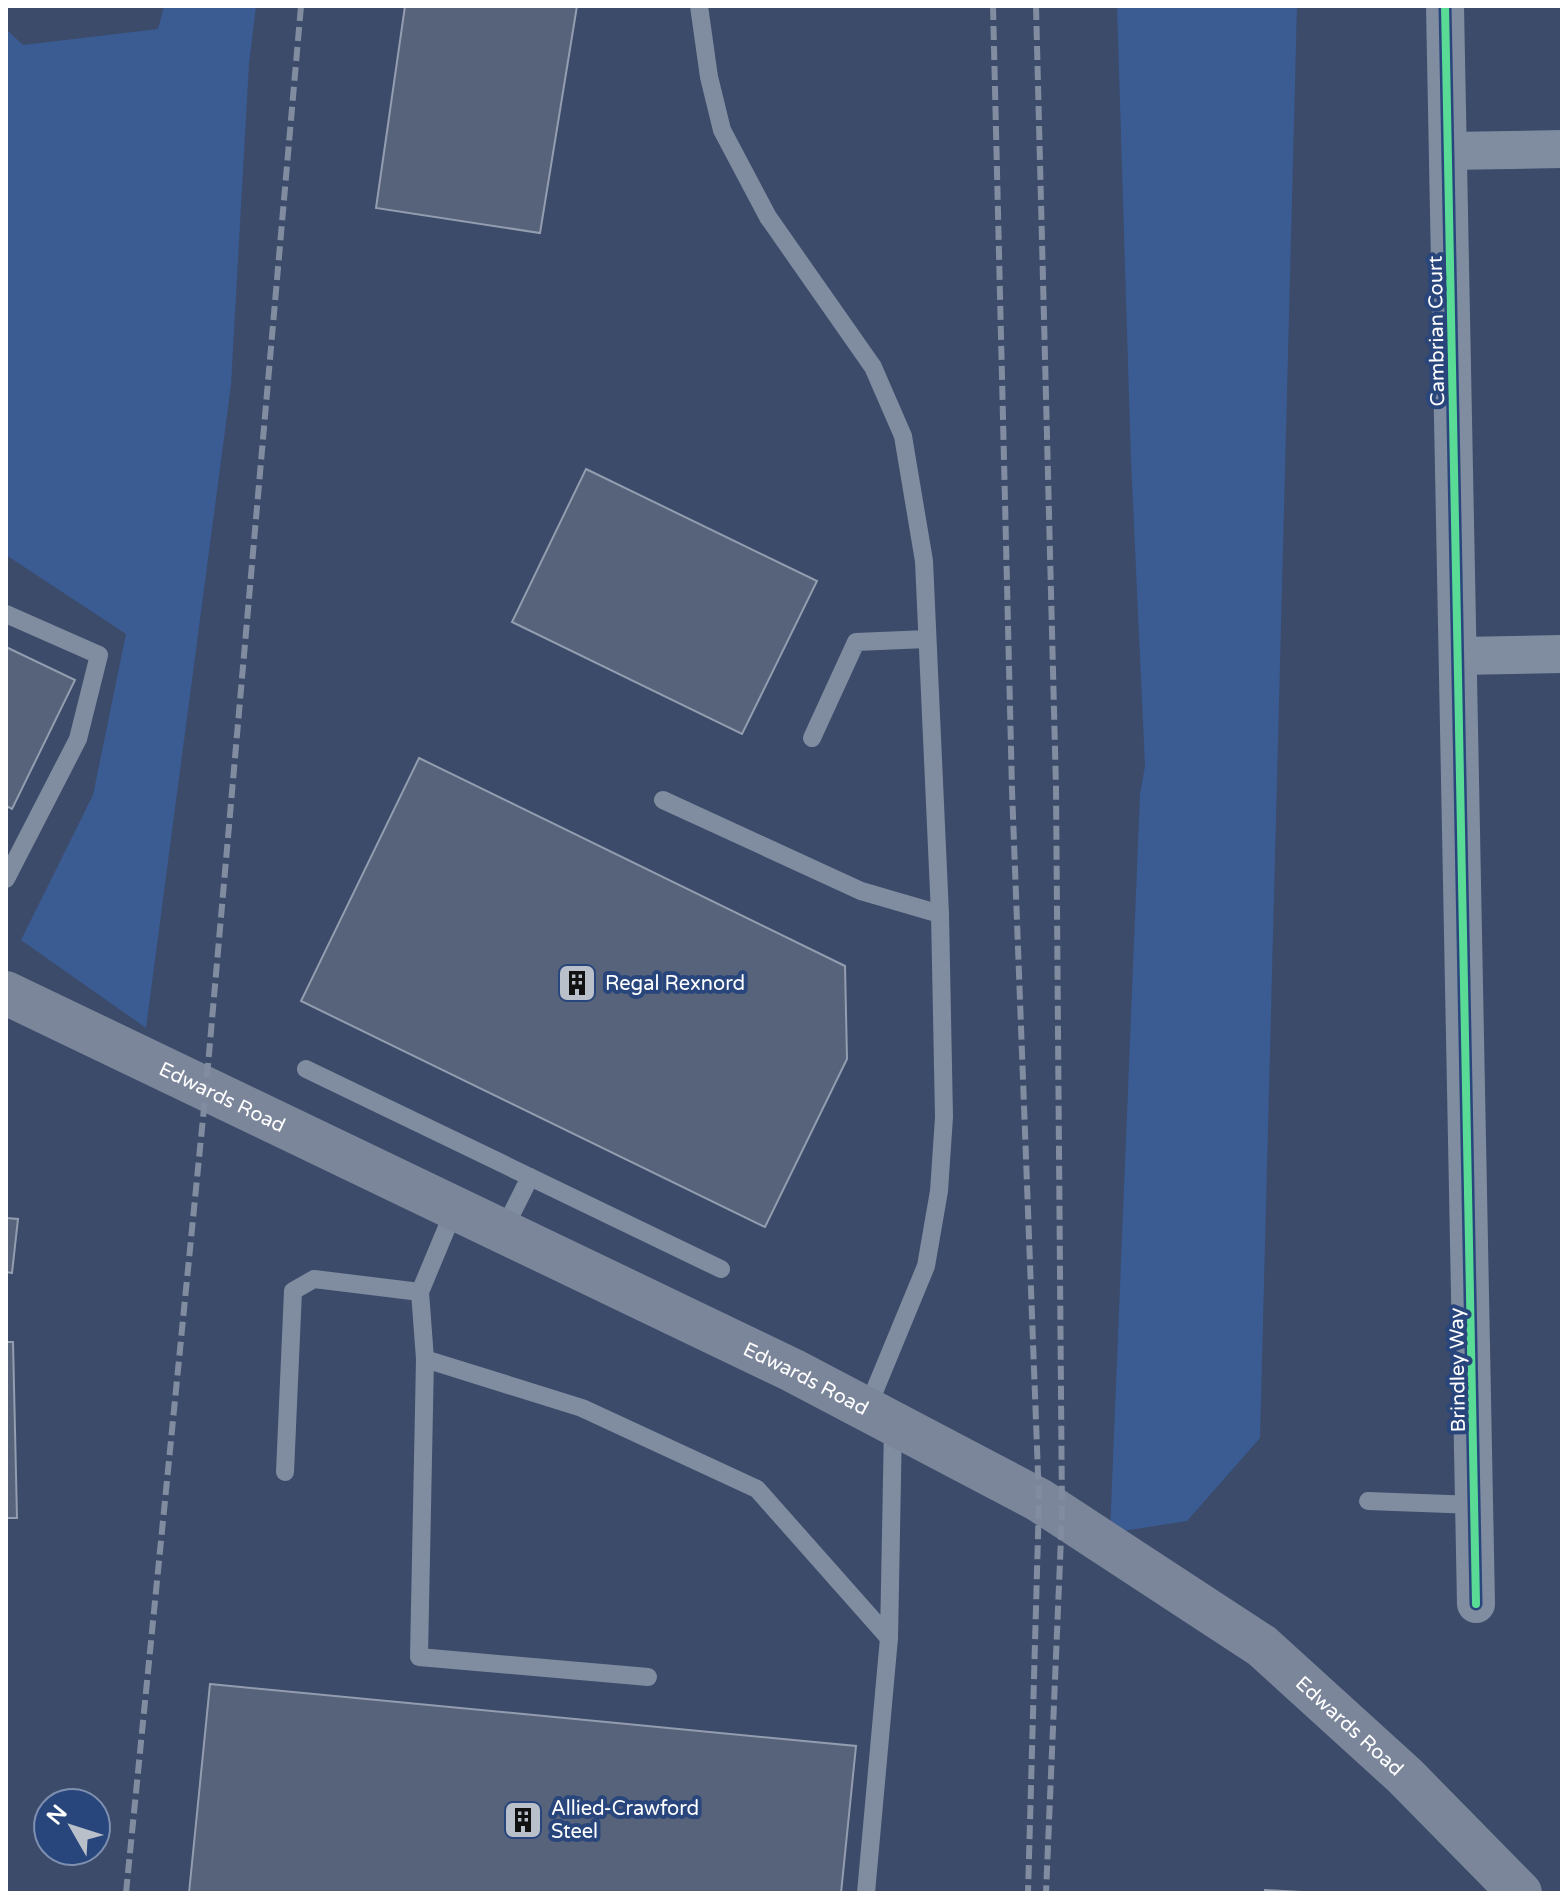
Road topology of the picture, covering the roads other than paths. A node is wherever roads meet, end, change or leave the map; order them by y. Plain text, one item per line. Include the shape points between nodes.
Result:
1 (699, 6) edge
2 (1445, 6) edge
3 (1562, 149) edge
4 (1448, 151) junction
5 (6, 614) edge
6 (927, 639) junction
7 (1562, 654) edge
8 (1460, 656) junction
9 (812, 738) dead end
10 (663, 800) dead end
11 (7, 877) edge
12 (940, 914) junction
13 (6, 993) edge
14 (306, 1069) dead end
15 (530, 1177) junction
16 (455, 1208) junction
17 (503, 1231) junction
18 (721, 1269) dead end
19 (420, 1292) junction
20 (425, 1359) junction
21 (880, 1416) junction
22 (285, 1472) dead end
23 (1368, 1501) dead end
24 (1475, 1505) junction
25 (1476, 1604) dead end
26 (889, 1638) junction
27 (648, 1677) dead end
28 (866, 1893) edge
29 (1520, 1893) edge

1 - 6 lane via 722,130 768,217 873,367 903,436 924,561
2 - 4 street, Cambrian Court
3 - 4 street
4 - 8 street, Cambrian Court
5 - 11 lane via 99,655 78,739
6 - 9 lane via 856,642
6 - 12 lane
7 - 8 street
8 - 24 street, Brindley Way
10 - 12 lane via 861,891
12 - 21 lane via 944,1117 939,1191 926,1266
13 - 16 main road, Edwards Road
14 - 15 lane
15 - 17 lane
15 - 18 lane
16 - 17 main road, Edwards Road
16 - 19 lane
17 - 21 main road, Edwards Road
19 - 20 lane
19 - 22 lane via 314,1279 293,1291
20 - 26 lane via 582,1408 757,1489
20 - 27 lane via 419,1657
21 - 26 lane
21 - 29 main road, Edwards Road via 1062,1514 1262,1646 1405,1776
23 - 24 lane
24 - 25 street, Brindley Way
26 - 28 lane

